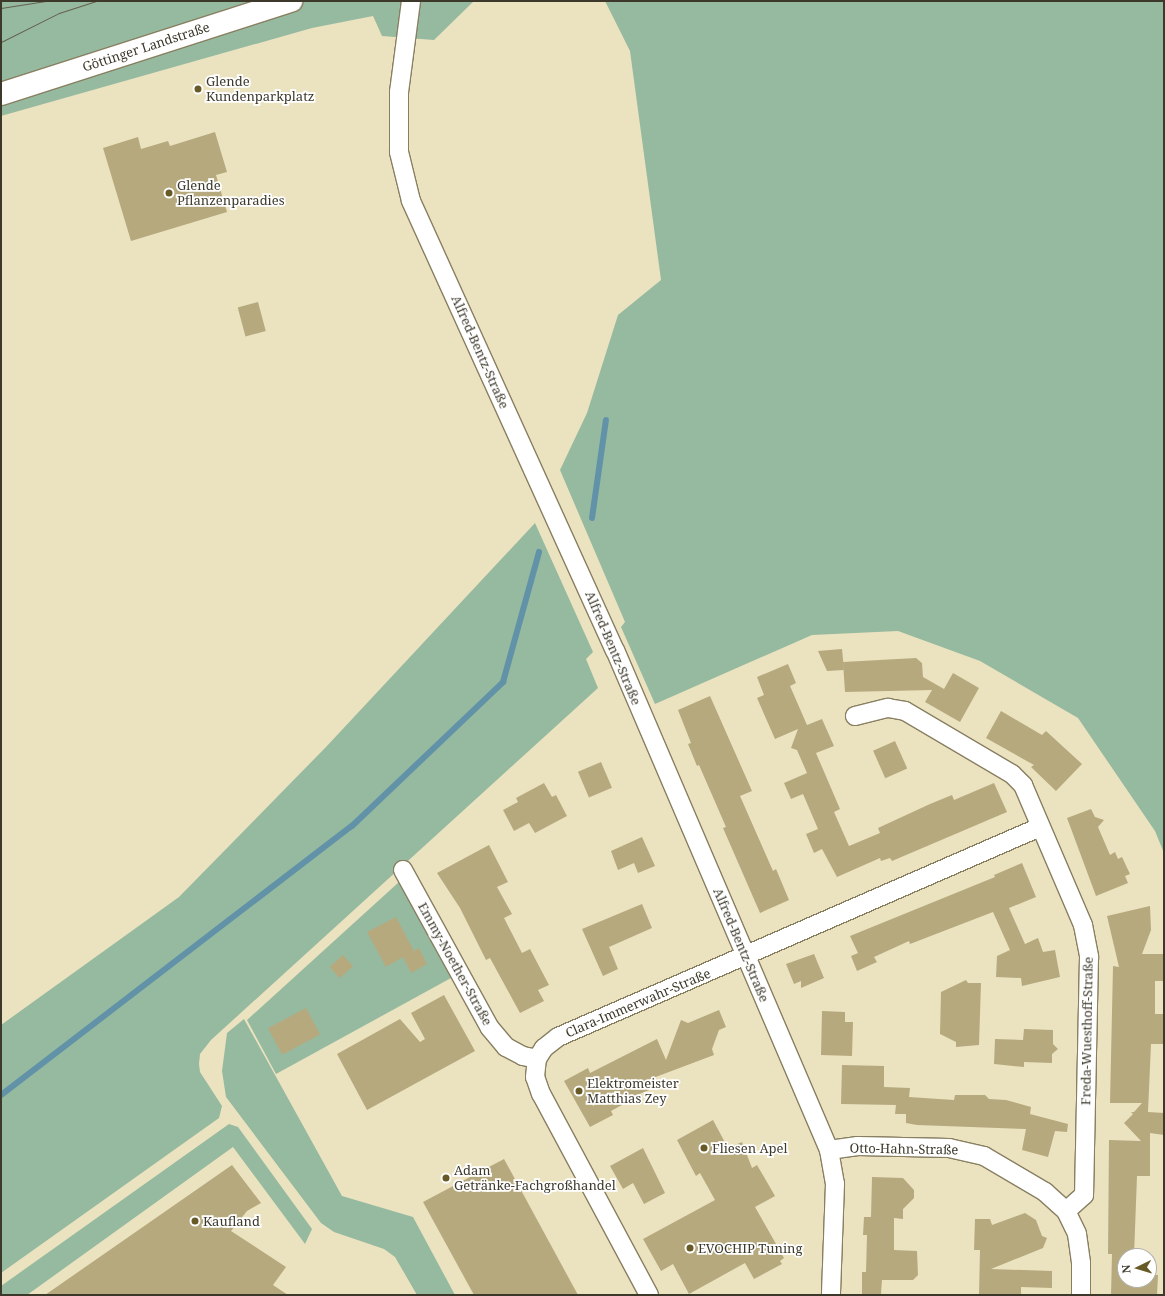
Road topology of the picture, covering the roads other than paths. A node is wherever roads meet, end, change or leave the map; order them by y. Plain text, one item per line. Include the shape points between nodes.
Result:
1 (291, 1) edge
2 (411, 1) edge
3 (1, 94) edge
4 (855, 716) dead end
5 (1040, 827) junction
6 (403, 870) dead end
7 (745, 954) junction
8 (537, 1059) junction
9 (829, 1150) junction
10 (1066, 1211) junction
11 (649, 1295) edge
12 (831, 1295) edge
13 (1081, 1295) edge

1 - 3 street, Göttinger Landstraße
2 - 7 street, Alfred-Bentz-Straße via 398,92 399,152 411,201 615,650
4 - 5 street, Freda-Wuesthoff-Straße via 888,708 905,711 1012,774 1023,785
5 - 7 street
5 - 10 street, Freda-Wuesthoff-Straße via 1083,925 1089,957 1084,1195
6 - 8 street, Emmy-Noether-Straße via 490,1028 506,1047 523,1056
7 - 8 street, Clara-Immerwahr-Straße via 558,1037 544,1048
7 - 9 street, Alfred-Bentz-Straße
8 - 11 street via 535,1077 541,1094
9 - 10 street, Otto-Hahn-Straße via 858,1146 966,1150 984,1156 1045,1192
9 - 12 street, Alfred-Bentz-Straße via 835,1184
10 - 13 street, Otto-Hahn-Straße via 1077,1234 1081,1263

